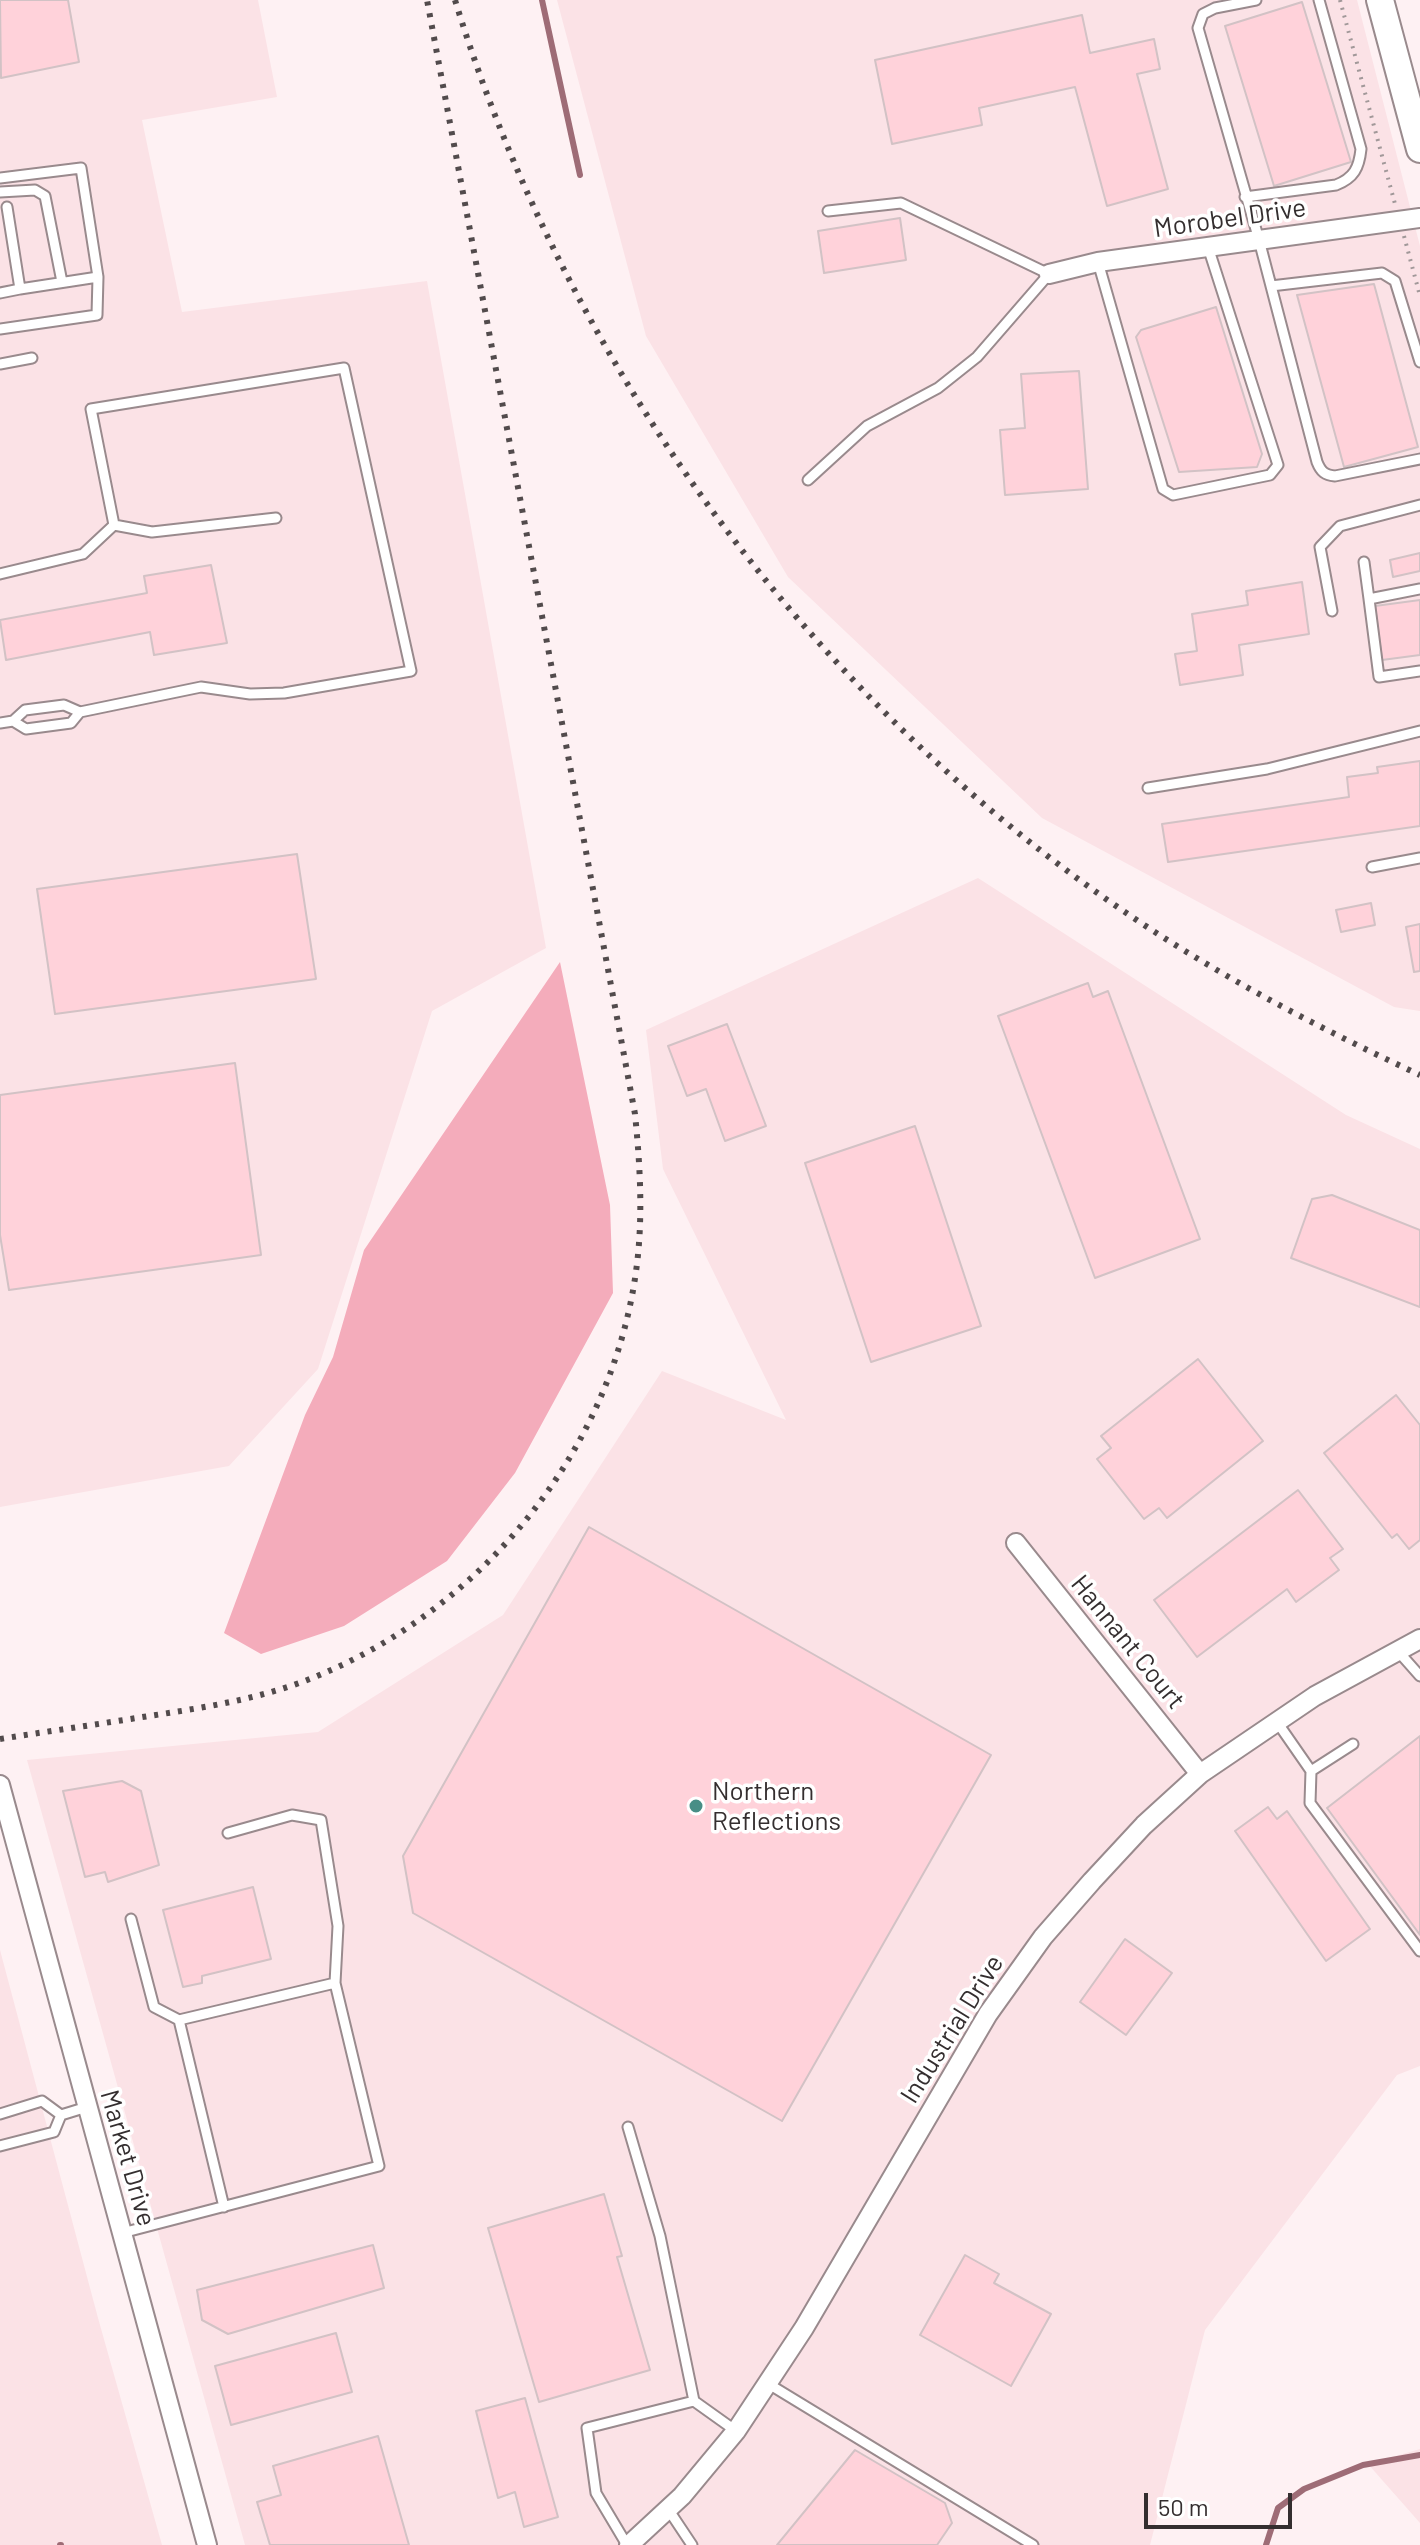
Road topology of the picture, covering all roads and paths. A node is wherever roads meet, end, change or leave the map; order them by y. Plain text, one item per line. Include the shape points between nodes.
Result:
1 (1256, 0) edge
2 (1319, 0) edge
3 (1340, 0) edge
4 (1380, 0) edge
5 (1420, 149) edge
6 (0, 178) edge
7 (0, 192) edge
8 (1245, 197) junction
9 (7, 207) dead end
10 (828, 211) dead end
11 (1420, 218) edge
12 (1399, 221) junction
13 (1259, 240) junction
14 (1208, 247) junction
15 (1098, 262) junction
16 (1049, 274) junction
17 (98, 277) junction
18 (62, 282) junction
19 (1271, 286) junction
20 (20, 289) junction
21 (0, 293) edge
22 (1420, 296) edge
23 (0, 329) edge
24 (32, 358) dead end
25 (1420, 362) edge
26 (0, 364) edge
27 (1420, 459) edge
28 (808, 480) dead end
29 (1420, 505) edge
30 (276, 518) dead end
31 (114, 525) junction
32 (1364, 562) dead end
33 (0, 574) edge
34 (1420, 589) edge
35 (1369, 599) junction
36 (1332, 611) dead end
37 (1420, 671) edge
38 (80, 712) junction
39 (13, 721) junction
40 (0, 723) edge
41 (1420, 731) edge
42 (1148, 788) dead end
43 (1420, 858) edge
44 (1372, 867) dead end
45 (1016, 1543) dead end
46 (1420, 1639) edge
47 (1397, 1650) junction
48 (1420, 1676) edge
49 (1277, 1722) junction
50 (1353, 1744) dead end
51 (1311, 1771) junction
52 (1200, 1774) junction
53 (1, 1796) edge
54 (228, 1833) dead end
55 (131, 1919) dead end
56 (1420, 1951) edge
57 (335, 1983) junction
58 (179, 2020) junction
59 (87, 2107) junction
60 (0, 2114) edge
61 (61, 2115) junction
62 (628, 2127) dead end
63 (0, 2146) edge
64 (224, 2207) junction
65 (122, 2233) junction
66 (767, 2383) junction
67 (694, 2401) junction
68 (736, 2431) junction
69 (668, 2509) junction
70 (207, 2545) edge
71 (628, 2545) edge
72 (692, 2545) edge
73 (1033, 2545) edge

1 - 8 lane via 1215,8 1203,14 1198,28
2 - 8 lane via 1361,149 1359,167 1336,185
3 - 12 path
4 - 5 main road
6 - 17 lane via 81,168
7 - 18 lane via 35,190 45,196
8 - 13 lane
9 - 20 lane
10 - 16 lane via 901,203
11 - 12 street, Morobel Drive
12 - 13 street, Morobel Drive
12 - 22 path
13 - 14 street, Morobel Drive
13 - 19 lane
14 - 15 street, Morobel Drive
14 - 15 lane via 1278,465 1270,475 1173,495 1163,489
15 - 16 street, Morobel Drive
16 - 28 lane via 977,357 938,388 867,426
17 - 18 lane
17 - 23 lane via 97,315
18 - 20 lane
19 - 25 lane via 1390,276
19 - 27 lane via 1320,470 1335,476
20 - 21 lane
24 - 26 lane
29 - 36 lane via 1340,526 1320,547
30 - 31 lane via 152,532
31 - 33 lane via 83,554
31 - 38 lane via 91,409 344,368 411,671 284,693 201,687
32 - 35 lane
34 - 35 lane
35 - 37 lane via 1379,677
38 - 39 lane via 64,705 25,710
38 - 39 lane via 71,723 26,729
39 - 40 lane
41 - 42 lane via 1267,769
43 - 44 lane
45 - 52 street, Hannant Court
46 - 47 street, Industrial Drive
47 - 48 lane
47 - 49 street, Industrial Drive
49 - 51 lane
49 - 52 street, Industrial Drive
50 - 51 lane
51 - 56 lane via 1310,1803
52 - 66 street, Industrial Drive via 1092,1881 1018,1970
53 - 59 street, Market Drive
54 - 57 lane via 292,1815 321,1820 338,1926
55 - 58 lane via 154,2007
57 - 58 lane
57 - 64 lane via 379,2166
58 - 64 lane
59 - 61 lane
59 - 65 street, Market Drive
60 - 61 lane via 42,2101
61 - 63 lane via 54,2132
62 - 67 lane via 660,2236
64 - 65 lane
65 - 70 street, Market Drive
66 - 68 street, Industrial Drive
66 - 73 lane
67 - 68 lane
67 - 71 lane via 587,2428 596,2493
68 - 69 street, Industrial Drive
69 - 71 street, Industrial Drive
69 - 72 lane

